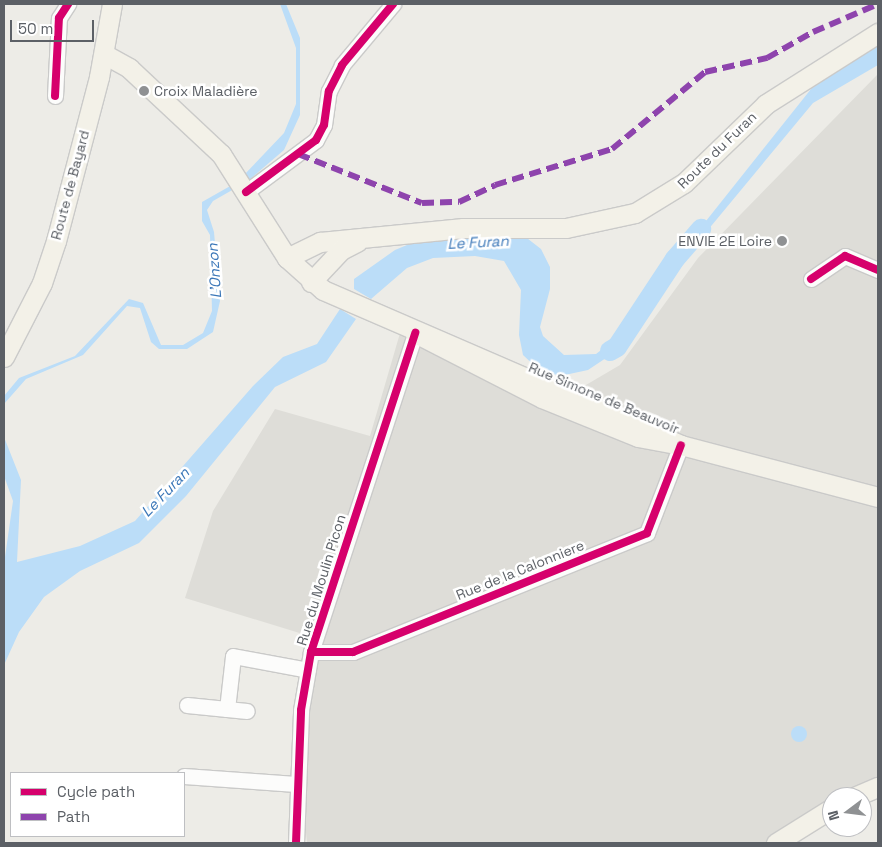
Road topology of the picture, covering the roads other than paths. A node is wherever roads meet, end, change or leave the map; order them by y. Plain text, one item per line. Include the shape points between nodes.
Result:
1 (68, 4) edge
2 (112, 4) edge
3 (393, 4) edge
4 (878, 34) edge
5 (104, 54) junction
6 (55, 96) dead end
7 (246, 192) junction
8 (362, 239) junction
9 (287, 258) junction
10 (878, 270) edge
11 (811, 279) dead end
12 (311, 282) junction
13 (415, 333) junction
14 (4, 357) edge
15 (681, 445) junction
16 (878, 497) edge
17 (311, 652) junction
18 (308, 670) junction
19 (186, 705) dead end
20 (227, 709) junction
21 (247, 711) dead end
22 (185, 776) edge
23 (296, 784) junction
24 (822, 814) edge
25 (296, 843) edge
26 (776, 843) edge

1 - 6 street via 59,18
2 - 5 main road, Route de Bayard
3 - 7 street via 342,65 328,91 324,125 316,140
4 - 8 main road, Route du Furan via 766,104 684,183 635,213 566,228 464,228
5 - 7 main road, Rue Simone de Beauvoir via 125,64 191,122 222,154
5 - 14 main road, Route de Bayard via 42,283
7 - 9 main road, Rue Simone de Beauvoir
8 - 9 main road, Route du Furan via 320,242
8 - 12 main road, Route du Furan via 340,250
9 - 12 main road, Rue Simone de Beauvoir
10 - 11 street via 845,256
12 - 13 main road, Rue Simone de Beauvoir
13 - 15 main road, Rue Simone de Beauvoir via 542,398 638,437
13 - 17 street, Rue du Moulin Picon
15 - 16 main road, Rue Simone de Beauvoir
15 - 17 street, Rue de la Calonniere via 647,533 353,652
17 - 18 street, Rue du Moulin Picon
18 - 20 street via 233,656
18 - 23 street, Rue du Moulin Picon
19 - 20 street
20 - 21 street
22 - 23 street
23 - 25 street, Rue du Moulin Picon
24 - 26 main road

